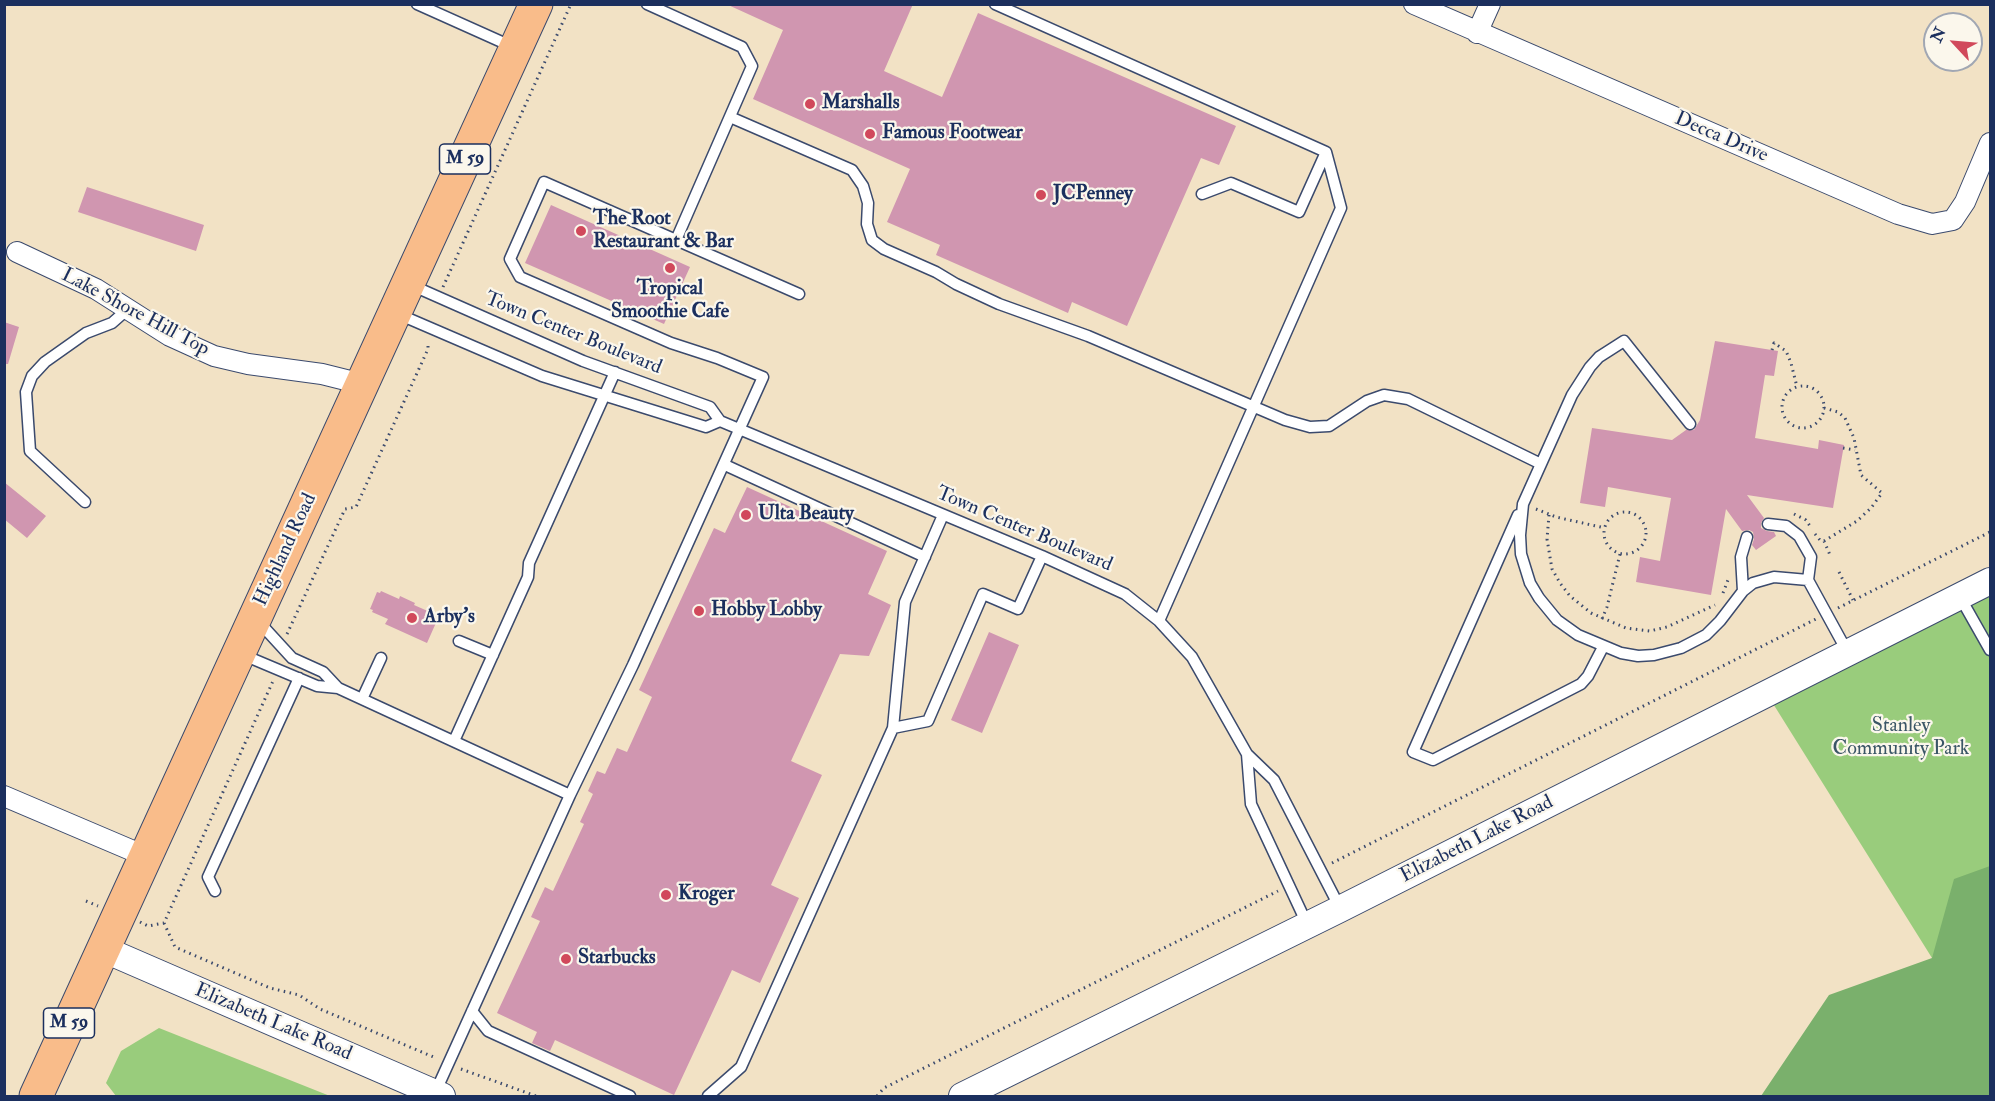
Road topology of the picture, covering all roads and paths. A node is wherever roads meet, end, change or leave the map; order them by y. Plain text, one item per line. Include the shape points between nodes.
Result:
1 (417, 4) edge
2 (536, 4) edge
3 (571, 4) edge
4 (647, 4) edge
5 (995, 4) edge
6 (1414, 4) edge
7 (1490, 4) edge
8 (1477, 33) junction
9 (516, 48) junction
10 (730, 117) junction
11 (1990, 143) edge
12 (1326, 152) junction
13 (1202, 194) dead end
14 (676, 240) junction
15 (11, 253) edge
16 (447, 279) dead end
17 (408, 284) junction
18 (799, 294) dead end
19 (129, 308) junction
20 (394, 313) junction
21 (428, 344) dead end
22 (1772, 350) dead end
23 (615, 372) junction
24 (362, 384) junction
25 (1797, 387) junction
26 (605, 395) junction
27 (1253, 408) junction
28 (1824, 408) junction
29 (720, 422) junction
30 (1690, 424) dead end
31 (741, 429) junction
32 (1843, 448) dead end
33 (1855, 450) junction
34 (1541, 464) junction
35 (725, 465) junction
36 (85, 502) dead end
37 (1523, 504) junction
38 (943, 515) junction
39 (1549, 515) junction
40 (1768, 524) dead end
41 (1605, 528) junction
42 (1990, 532) edge
43 (1747, 537) dead end
44 (1620, 554) junction
45 (1830, 555) dead end
46 (1042, 556) junction
47 (925, 557) junction
48 (1839, 572) dead end
49 (1729, 577) dead end
50 (1808, 580) junction
51 (1990, 581) edge
52 (1743, 591) junction
53 (1722, 597) dead end
54 (1960, 597) junction
55 (1853, 600) junction
56 (1719, 604) dead end
57 (1826, 614) junction
58 (255, 618) junction
59 (1602, 619) junction
60 (1159, 621) junction
61 (286, 638) dead end
62 (459, 641) dead end
63 (1603, 647) junction
64 (1990, 650) edge
65 (238, 653) junction
66 (1848, 653) junction
67 (493, 655) junction
68 (381, 658) dead end
69 (273, 677) dead end
70 (298, 678) junction
71 (338, 688) junction
72 (362, 699) junction
73 (893, 728) junction
74 (454, 741) junction
75 (1247, 754) junction
76 (570, 795) junction
77 (4, 796) edge
78 (145, 856) junction
79 (1320, 870) junction
80 (1289, 885) junction
81 (215, 891) dead end
82 (1340, 909) junction
83 (164, 923) junction
84 (1308, 925) junction
85 (148, 926) dead end
86 (103, 949) junction
87 (472, 1011) junction
88 (448, 1064) junction
89 (991, 1090) edge
90 (439, 1095) edge
91 (36, 1096) edge
92 (536, 1096) edge
93 (630, 1096) edge
94 (708, 1096) edge
95 (877, 1096) edge
96 (962, 1096) edge

1 - 9 lane
2 - 9 highway, Highland Road / M 59
3 - 16 path
4 - 10 lane via 742,47 752,66
5 - 12 lane
6 - 8 street, Decca Drive
7 - 8 street
8 - 11 street, Decca Drive via 1898,214 1932,224 1953,220 1965,202
9 - 17 highway, Highland Road / M 59
10 - 14 lane
10 - 27 lane via 852,170 868,203 867,224 872,240 884,249 999,304 1088,336
12 - 13 lane via 1299,212 1231,183
12 - 27 lane via 1341,208
14 - 18 lane
14 - 31 lane via 544,182 510,259 520,277 670,343 763,377
15 - 19 street, Lake Shore Hill Top via 96,289
17 - 20 highway, Highland Road / M 59
17 - 23 lane, Town Center Boulevard
19 - 24 street, Lake Shore Hill Top via 170,336 214,356
19 - 36 lane via 45,362 32,376 26,392 30,451
20 - 24 highway, Highland Road / M 59
20 - 26 lane, Town Center Boulevard via 542,376
21 - 61 path via 356,507 345,509
22 - 25 path via 1774,343 1786,351
23 - 26 lane
23 - 29 lane, Town Center Boulevard via 710,407
24 - 58 highway, Highland Road / M 59
25 - 28 path via 1818,392
25 - 28 path via 1787,394 1783,404 1784,415 1791,424 1801,428 1812,426 1821,418
26 - 29 lane, Town Center Boulevard via 706,427
26 - 67 lane via 528,562 528,577
27 - 34 lane via 1310,428 1329,426 1367,401 1384,395 1408,399
27 - 60 lane
28 - 33 path via 1845,418
29 - 31 lane, Town Center Boulevard
30 - 34 lane via 1624,341 1599,357 1581,378
31 - 35 lane
31 - 38 lane, Town Center Boulevard
32 - 33 path
33 - 45 path via 1861,475 1882,493 1857,521 1824,541
34 - 37 lane
35 - 47 lane
35 - 76 lane
37 - 39 path
37 - 63 lane via 1521,554 1534,591 1564,625
37 - 63 lane via 1413,752 1432,760 1581,684
38 - 46 lane, Town Center Boulevard
38 - 47 lane
39 - 41 path
39 - 59 path via 1547,543 1555,576 1575,602
40 - 50 lane via 1786,526 1799,536 1811,557
41 - 44 path via 1607,544
41 - 44 path via 1612,517 1624,512 1636,516 1645,526 1643,544 1633,553
42 - 55 path
43 - 52 lane via 1741,557
44 - 59 path
46 - 60 lane, Town Center Boulevard via 1125,594
46 - 73 lane via 1018,609 983,594 928,721
47 - 73 lane via 905,602
48 - 55 path
49 - 53 path
50 - 52 lane via 1765,578
50 - 57 lane
51 - 54 street, Elizabeth Lake Road
52 - 63 lane via 1713,629 1681,648 1638,656
54 - 64 lane
54 - 66 street, Elizabeth Lake Road
55 - 57 path
56 - 59 path via 1656,630 1632,630
57 - 66 lane
57 - 79 path
58 - 65 highway, Highland Road / M 59
58 - 71 lane via 292,658 323,672
60 - 75 lane, Town Center Boulevard via 1192,657
62 - 67 lane
65 - 70 lane
65 - 78 highway, Highland Road / M 59
66 - 82 street, Elizabeth Lake Road
67 - 74 lane
68 - 72 lane
69 - 83 path
70 - 71 lane via 317,686
70 - 81 lane via 208,877
71 - 72 lane
72 - 74 lane
73 - 94 lane via 741,1067
74 - 76 lane
75 - 79 lane, Town Center Boulevard via 1274,780
75 - 80 lane, Town Center Boulevard via 1251,804
76 - 87 lane
77 - 78 street
78 - 86 highway, Highland Road / M 59
79 - 82 lane, Town Center Boulevard
80 - 84 lane, Town Center Boulevard
80 - 95 path via 884,1088
82 - 84 street, Elizabeth Lake Road
83 - 85 path
83 - 88 path via 175,947 270,988 299,995 320,1009
84 - 89 street, Elizabeth Lake Road
86 - 90 street, Elizabeth Lake Road
86 - 91 highway, Highland Road / M 59
87 - 88 lane
87 - 93 lane via 488,1030
88 - 90 lane
88 - 92 path
89 - 96 street, Elizabeth Lake Road

